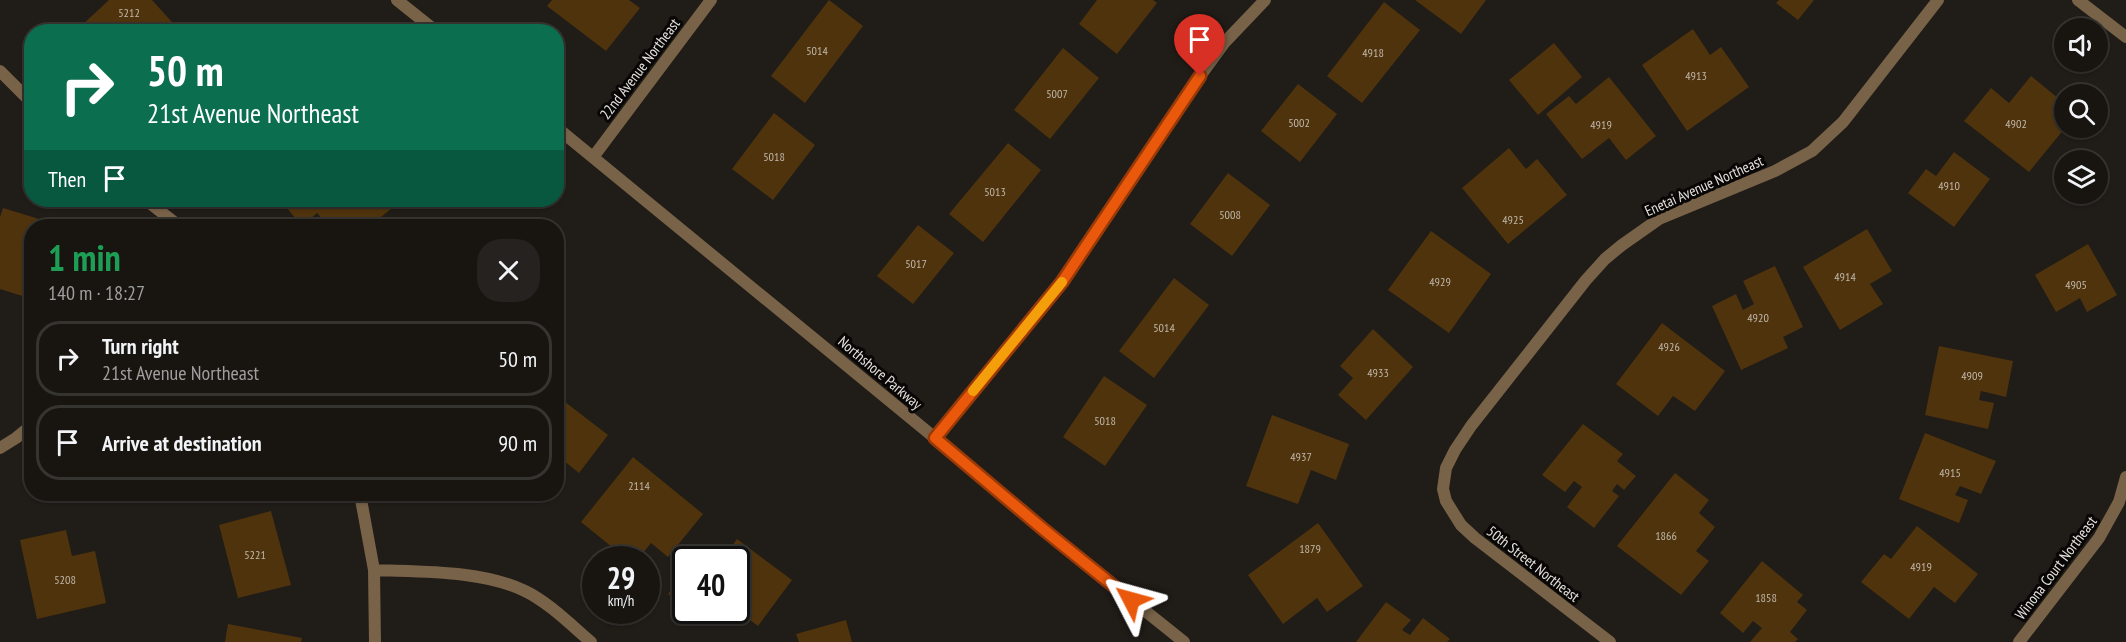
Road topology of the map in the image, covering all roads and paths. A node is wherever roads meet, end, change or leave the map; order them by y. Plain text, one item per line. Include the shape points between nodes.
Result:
1 (397, 0) edge
2 (711, 0) edge
3 (1265, 0) edge
4 (1938, 0) edge
5 (2078, 0) edge
6 (427, 24) edge
7 (2126, 37) edge
8 (0, 71) edge
9 (24, 95) edge
10 (564, 133) edge
11 (594, 156) junction
12 (155, 207) edge
13 (170, 219) edge
14 (24, 432) edge
15 (935, 438) junction
16 (0, 448) edge
17 (2126, 477) edge
18 (361, 501) edge
19 (1446, 501) joint
20 (374, 570) junction
21 (375, 642) edge
22 (591, 642) edge
23 (1184, 642) edge
24 (1610, 642) edge
25 (2019, 642) edge

1 - 6 street
2 - 11 street, 22nd Avenue Northeast
3 - 15 street via 1225,42 1187,94 1062,282
4 - 19 street, Enetai Avenue Northeast via 1843,122 1812,151 1775,171 1659,219 1605,259 1461,440 1444,474
5 - 7 street
8 - 9 street
10 - 11 street, Northshore Parkway
11 - 15 street, Northshore Parkway
12 - 13 street
14 - 16 street
15 - 23 street, Northshore Parkway
17 - 25 street, Winona Court Northeast via 2119,502 2099,538
18 - 20 street
19 - 24 street, 50th Street Northeast via 1475,538
20 - 21 street
20 - 22 street via 487,579 516,588 561,616

